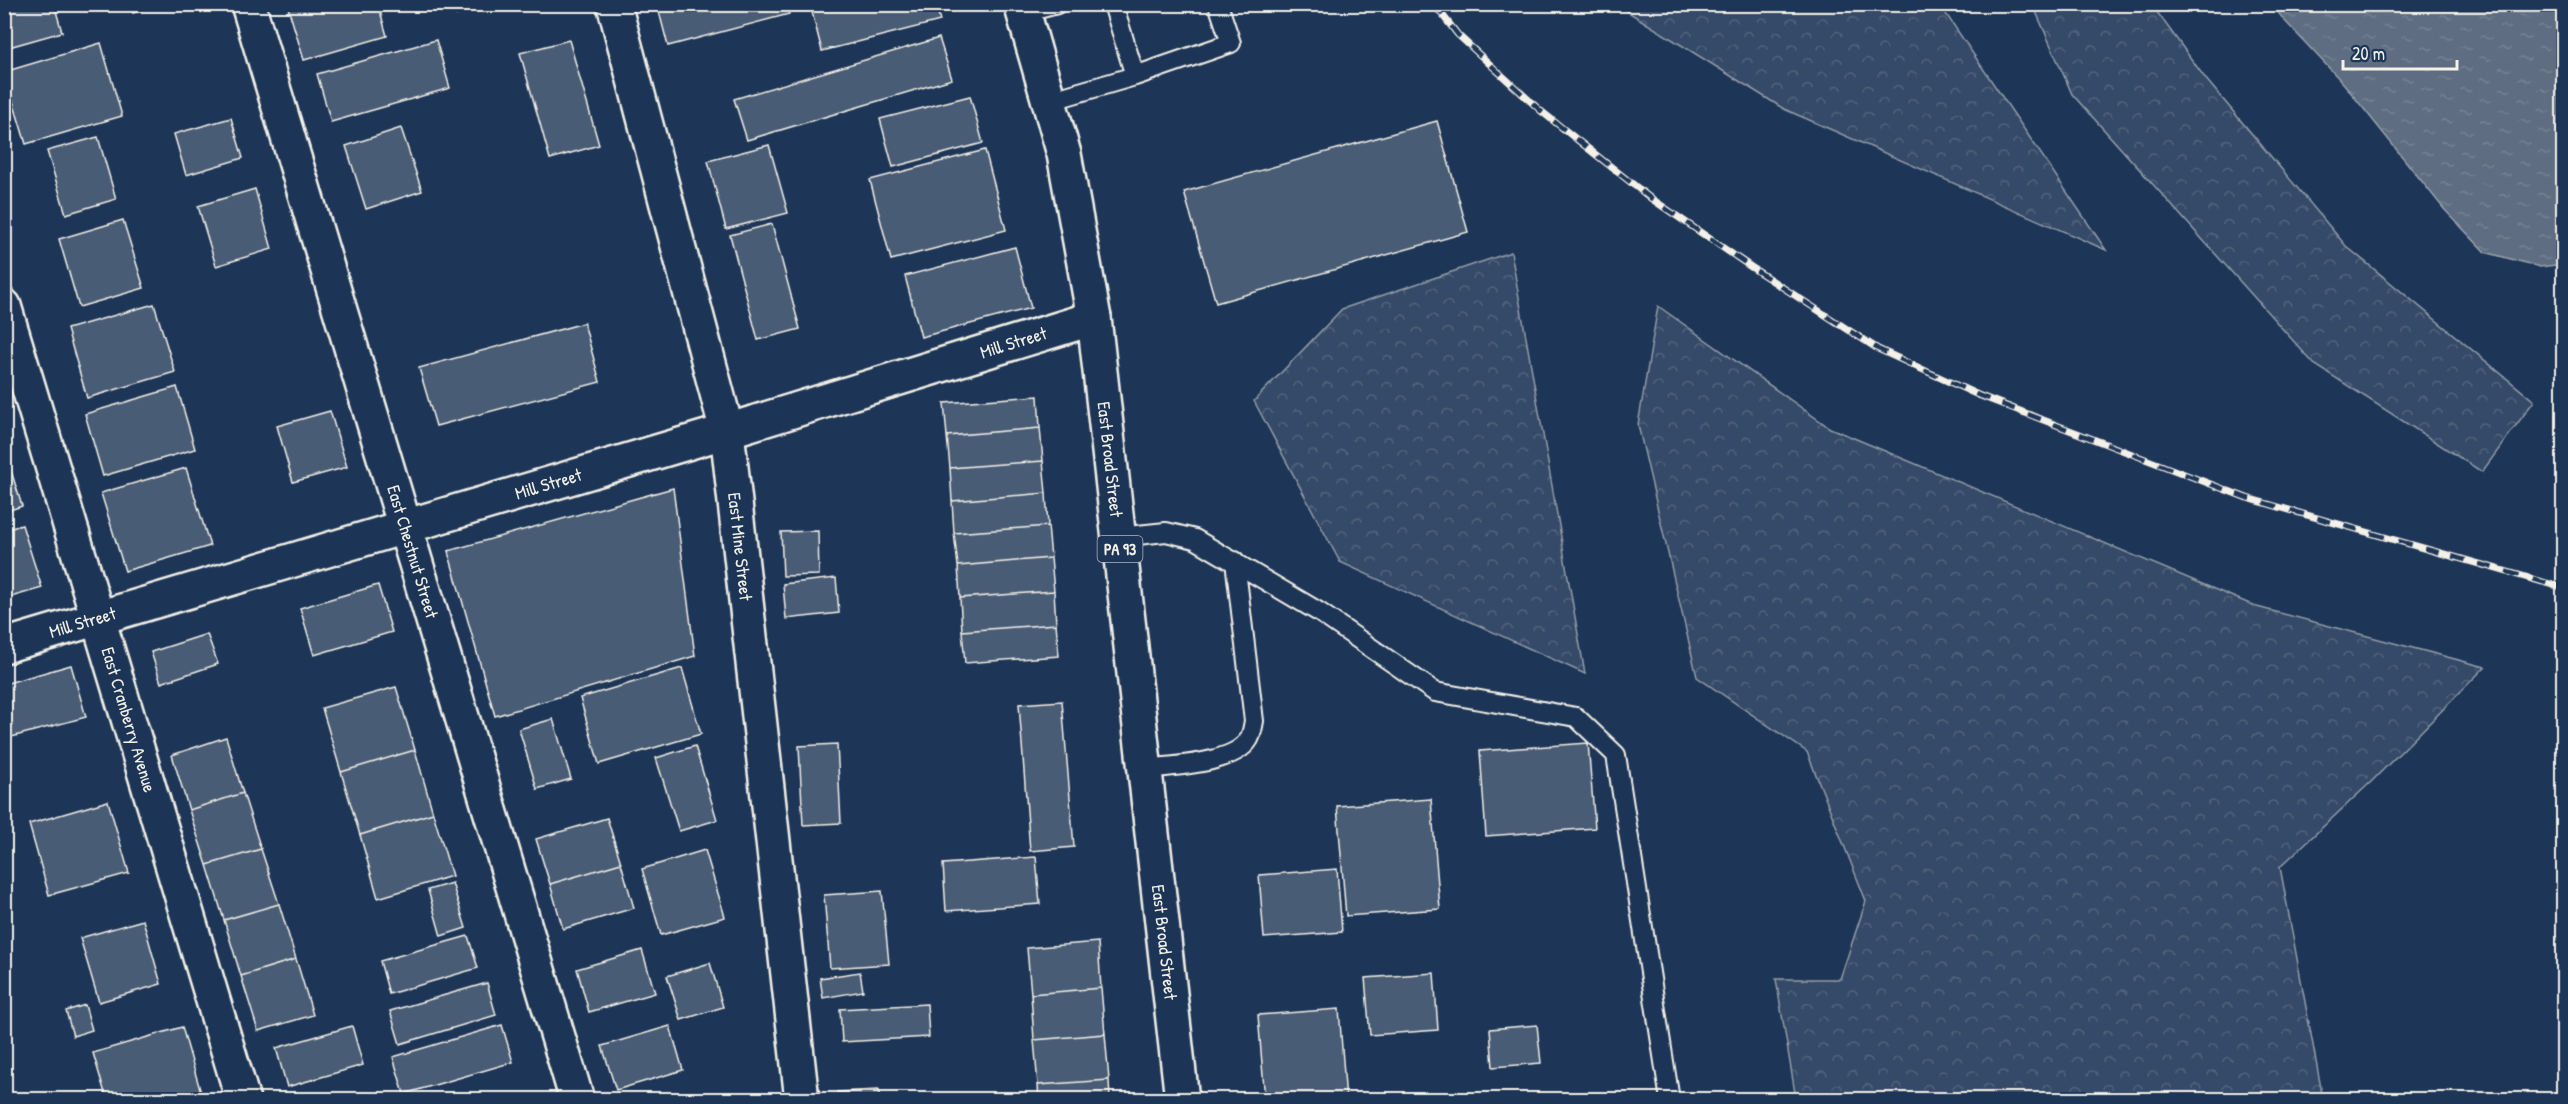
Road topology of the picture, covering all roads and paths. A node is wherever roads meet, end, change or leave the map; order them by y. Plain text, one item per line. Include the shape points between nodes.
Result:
1 (248, 4) edge
2 (614, 4) edge
3 (1057, 4) edge
4 (1113, 4) edge
5 (1218, 4) edge
6 (1022, 9) edge
7 (1134, 76) junction
8 (1049, 101) junction
9 (4, 306) edge
10 (1094, 318) junction
11 (726, 431) junction
12 (405, 526) junction
13 (1118, 537) junction
14 (1235, 561) junction
15 (98, 618) junction
16 (4, 646) edge
17 (1144, 769) junction
18 (797, 1098) edge
19 (243, 1100) edge
20 (577, 1100) edge
21 (1182, 1100) edge
22 (1670, 1100) edge

1 - 12 main road, East Chestnut Street
2 - 11 main road, East Mine Street
3 - 6 lane
4 - 7 lane
5 - 7 lane via 1231,43
6 - 8 main road, East Broad Street / PA 93
7 - 8 lane
8 - 10 main road, East Broad Street / PA 93 via 1064,154
9 - 15 main road, East Cranberry Avenue
10 - 11 main road, Mill Street
10 - 13 main road, East Broad Street / PA 93
11 - 12 main road, Mill Street
11 - 18 main road, East Mine Street
12 - 15 main road, Mill Street
12 - 20 main road, East Chestnut Street
13 - 14 lane via 1166,532 1195,539
13 - 17 main road, East Broad Street / PA 93
14 - 17 lane via 1254,721 1249,739 1214,760
14 - 22 lane via 1320,612 1435,692 1576,717 1616,755
15 - 16 main road, Mill Street
15 - 19 main road, East Cranberry Avenue
17 - 21 main road, East Broad Street / PA 93

